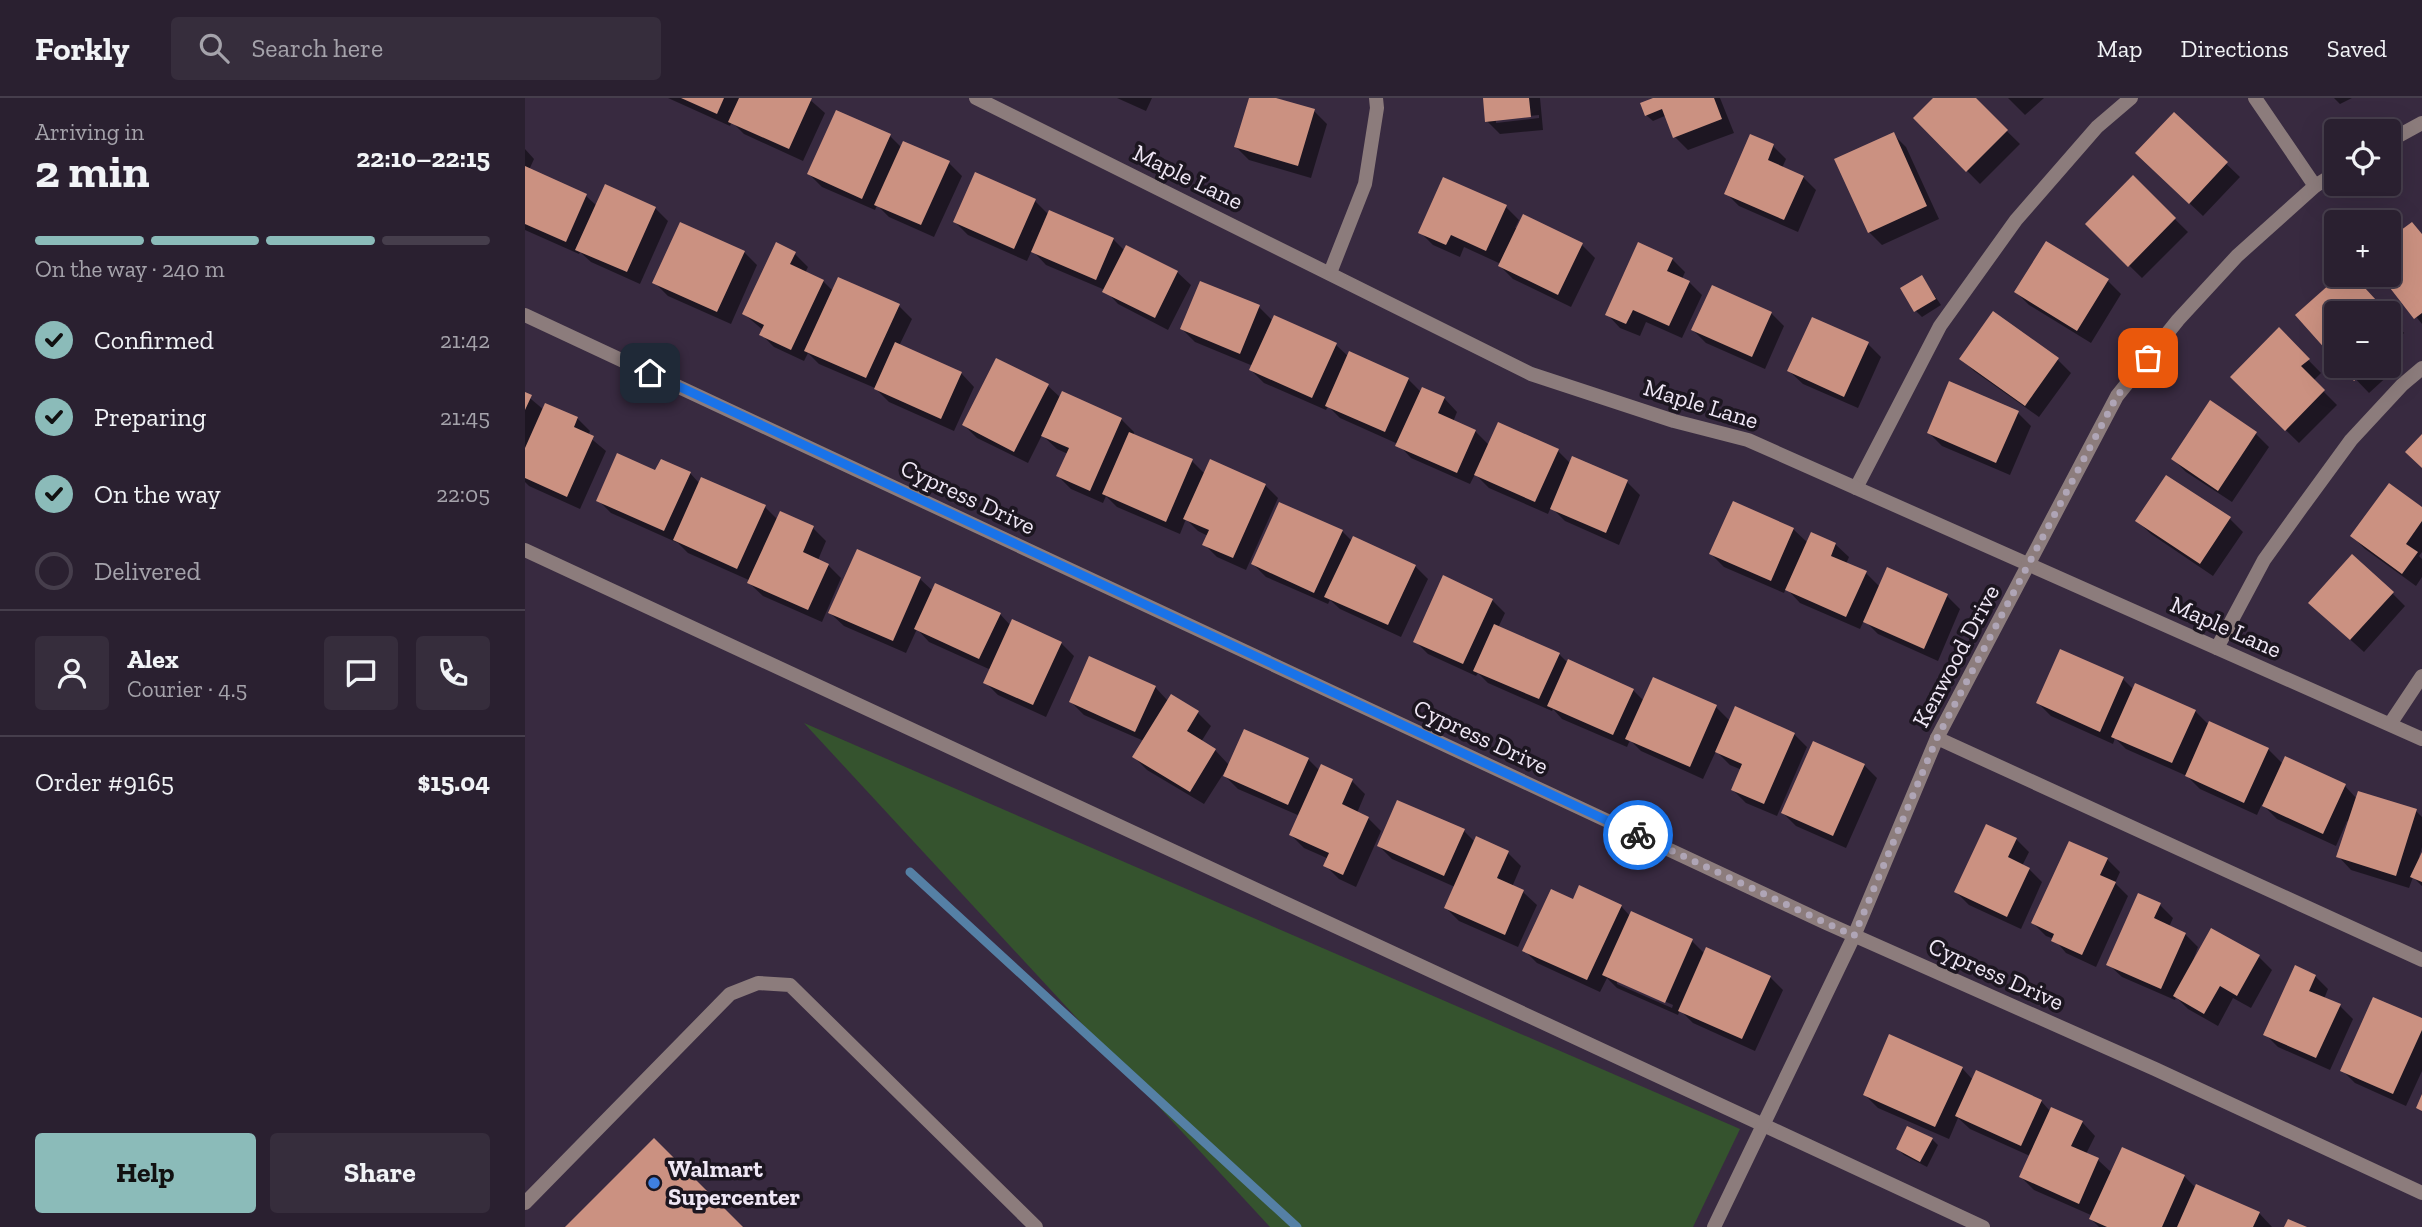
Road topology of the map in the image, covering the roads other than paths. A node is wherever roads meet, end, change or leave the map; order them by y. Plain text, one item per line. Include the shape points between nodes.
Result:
1 (976, 98) edge
2 (1376, 98) edge
3 (2131, 98) edge
4 (2255, 98) edge
5 (2422, 123) edge
6 (2401, 134) edge
7 (2324, 180) edge
8 (2315, 186) junction
9 (1330, 272) junction
10 (525, 315) edge
11 (2422, 368) edge
12 (1856, 488) junction
13 (525, 550) edge
14 (2029, 565) junction
15 (2217, 648) junction
16 (2422, 676) edge
17 (2390, 724) junction
18 (1937, 738) junction
19 (2422, 739) edge
20 (1854, 936) junction
21 (2422, 960) edge
22 (1762, 1126) junction
23 (2422, 1192) edge
24 (525, 1203) edge
25 (1036, 1227) edge
26 (1714, 1227) edge
27 (1983, 1227) edge

1 - 9 street, Maple Lane
2 - 9 street via 1365,184
3 - 12 street via 2098,127 2016,220 1940,326
4 - 8 street
5 - 6 street
7 - 8 street, Kenwood Drive
8 - 14 street, Kenwood Drive via 2237,256 2117,396
9 - 12 street, Maple Lane via 1531,374 1748,440
10 - 20 street, Cypress Drive
11 - 15 street via 2351,440 2318,485 2264,560
12 - 14 street, Maple Lane
13 - 22 street
14 - 15 street, Maple Lane
14 - 18 street, Kenwood Drive
15 - 17 street, Maple Lane
16 - 17 street
17 - 19 street, Maple Lane
18 - 20 street, Kenwood Drive
18 - 21 street
20 - 22 street, Kenwood Drive
20 - 23 street, Cypress Drive
22 - 26 street, Kenwood Drive
22 - 27 street
24 - 25 street via 730,994 758,983 790,985

